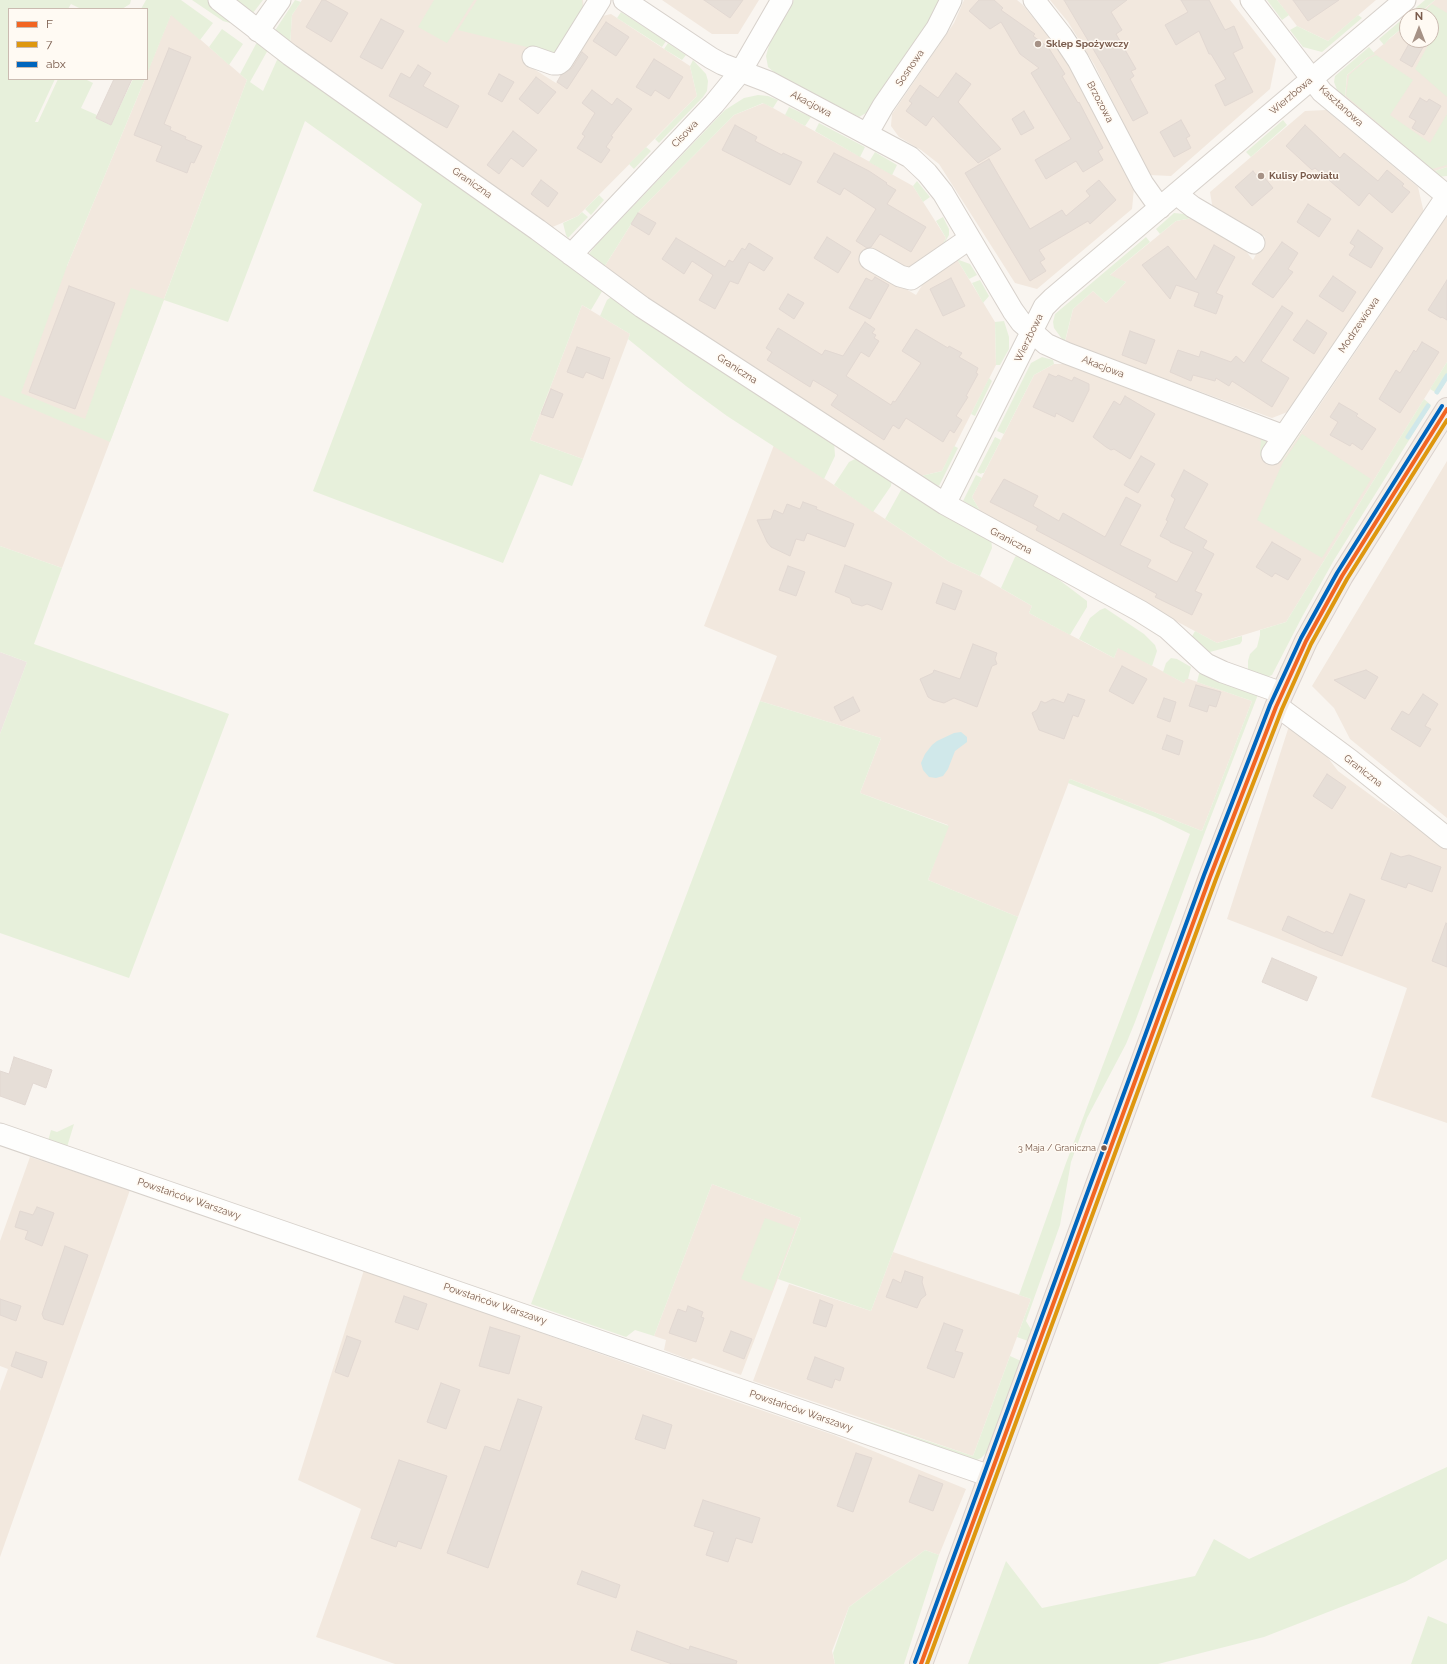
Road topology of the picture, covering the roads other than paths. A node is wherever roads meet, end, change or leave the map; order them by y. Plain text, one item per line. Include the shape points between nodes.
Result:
1 (219, 0) edge
2 (280, 0) edge
3 (600, 0) edge
4 (624, 0) edge
5 (782, 0) edge
6 (951, 0) edge
7 (1034, 0) edge
8 (1251, 0) edge
9 (1405, 0) edge
10 (258, 31) junction
11 (532, 57) dead end
12 (741, 71) junction
13 (1312, 79) junction
14 (867, 134) junction
15 (1178, 193) junction
16 (1447, 196) edge
17 (1160, 208) junction
18 (969, 239) junction
19 (1254, 243) dead end
20 (571, 255) junction
21 (870, 259) dead end
22 (1031, 331) junction
23 (1447, 409) edge
24 (1284, 436) junction
25 (1272, 454) dead end
26 (945, 504) junction
27 (1279, 700) junction
28 (1447, 838) edge
29 (0, 1134) edge
30 (990, 1476) junction
31 (922, 1664) edge

1 - 10 street, Graniczna
2 - 10 street
3 - 11 street via 558,64
4 - 12 street, Akacjowa via 711,58
5 - 12 street, Cisowa
6 - 14 street, Sosnowa via 938,28 883,106
7 - 17 street, Brzozowa via 1078,60 1143,184
8 - 13 street, Kasztanowa
9 - 13 street, Wierzbowa
10 - 20 street, Graniczna
12 - 14 street, Akacjowa via 769,82
12 - 20 street, Cisowa via 714,104
13 - 15 street, Wierzbowa
13 - 16 street, Kasztanowa via 1331,100
14 - 18 street, Akacjowa via 910,157 927,173
15 - 17 street, Wierzbowa
15 - 19 street via 1193,207
16 - 24 street, Modrzewiowa
17 - 22 street, Wierzbowa via 1053,298 1039,314
18 - 21 street via 911,279 900,276
18 - 22 street, Akacjowa via 1013,311
20 - 26 street, Graniczna via 642,307
22 - 24 street, Akacjowa via 1054,348
22 - 26 street, Wierzbowa
23 - 27 main road via 1339,582 1306,641
24 - 25 street, Modrzewiowa
26 - 27 street, Graniczna via 1140,611 1167,628 1206,664
27 - 28 street, Graniczna via 1284,711
27 - 30 main road via 1210,877
29 - 30 street, Powstańców Warszawy
30 - 31 main road

